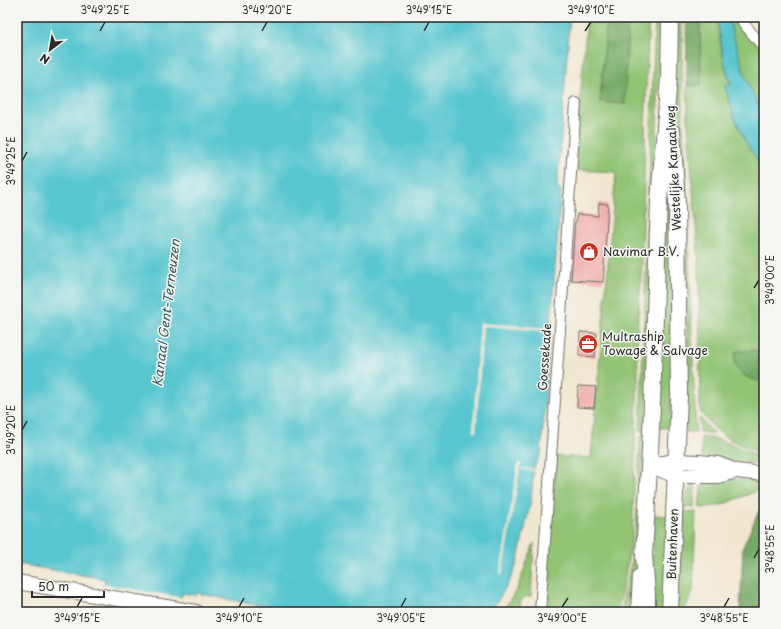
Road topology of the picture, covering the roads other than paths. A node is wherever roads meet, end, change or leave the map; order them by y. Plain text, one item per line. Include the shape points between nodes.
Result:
1 (670, 17) edge
2 (740, 17) edge
3 (764, 48) edge
4 (669, 77) junction
5 (576, 103) dead end
6 (650, 465) junction
7 (676, 468) junction
8 (764, 474) edge
9 (644, 556) junction
10 (17, 582) edge
11 (190, 611) edge
12 (540, 612) edge
13 (638, 612) edge
14 (647, 612) edge
15 (670, 612) edge

1 - 4 main road, Westelijke Kanaalweg
2 - 3 street
4 - 6 main road, Westelijke Kanaalweg via 659,201
4 - 7 main road, Westelijke Kanaalweg via 677,202 679,397
5 - 12 street, Goessekade
6 - 7 main road
6 - 9 main road
7 - 8 main road via 718,464 736,471
7 - 15 main road, Buitenhaven
9 - 13 main road via 640,569
9 - 14 main road
10 - 11 main road

